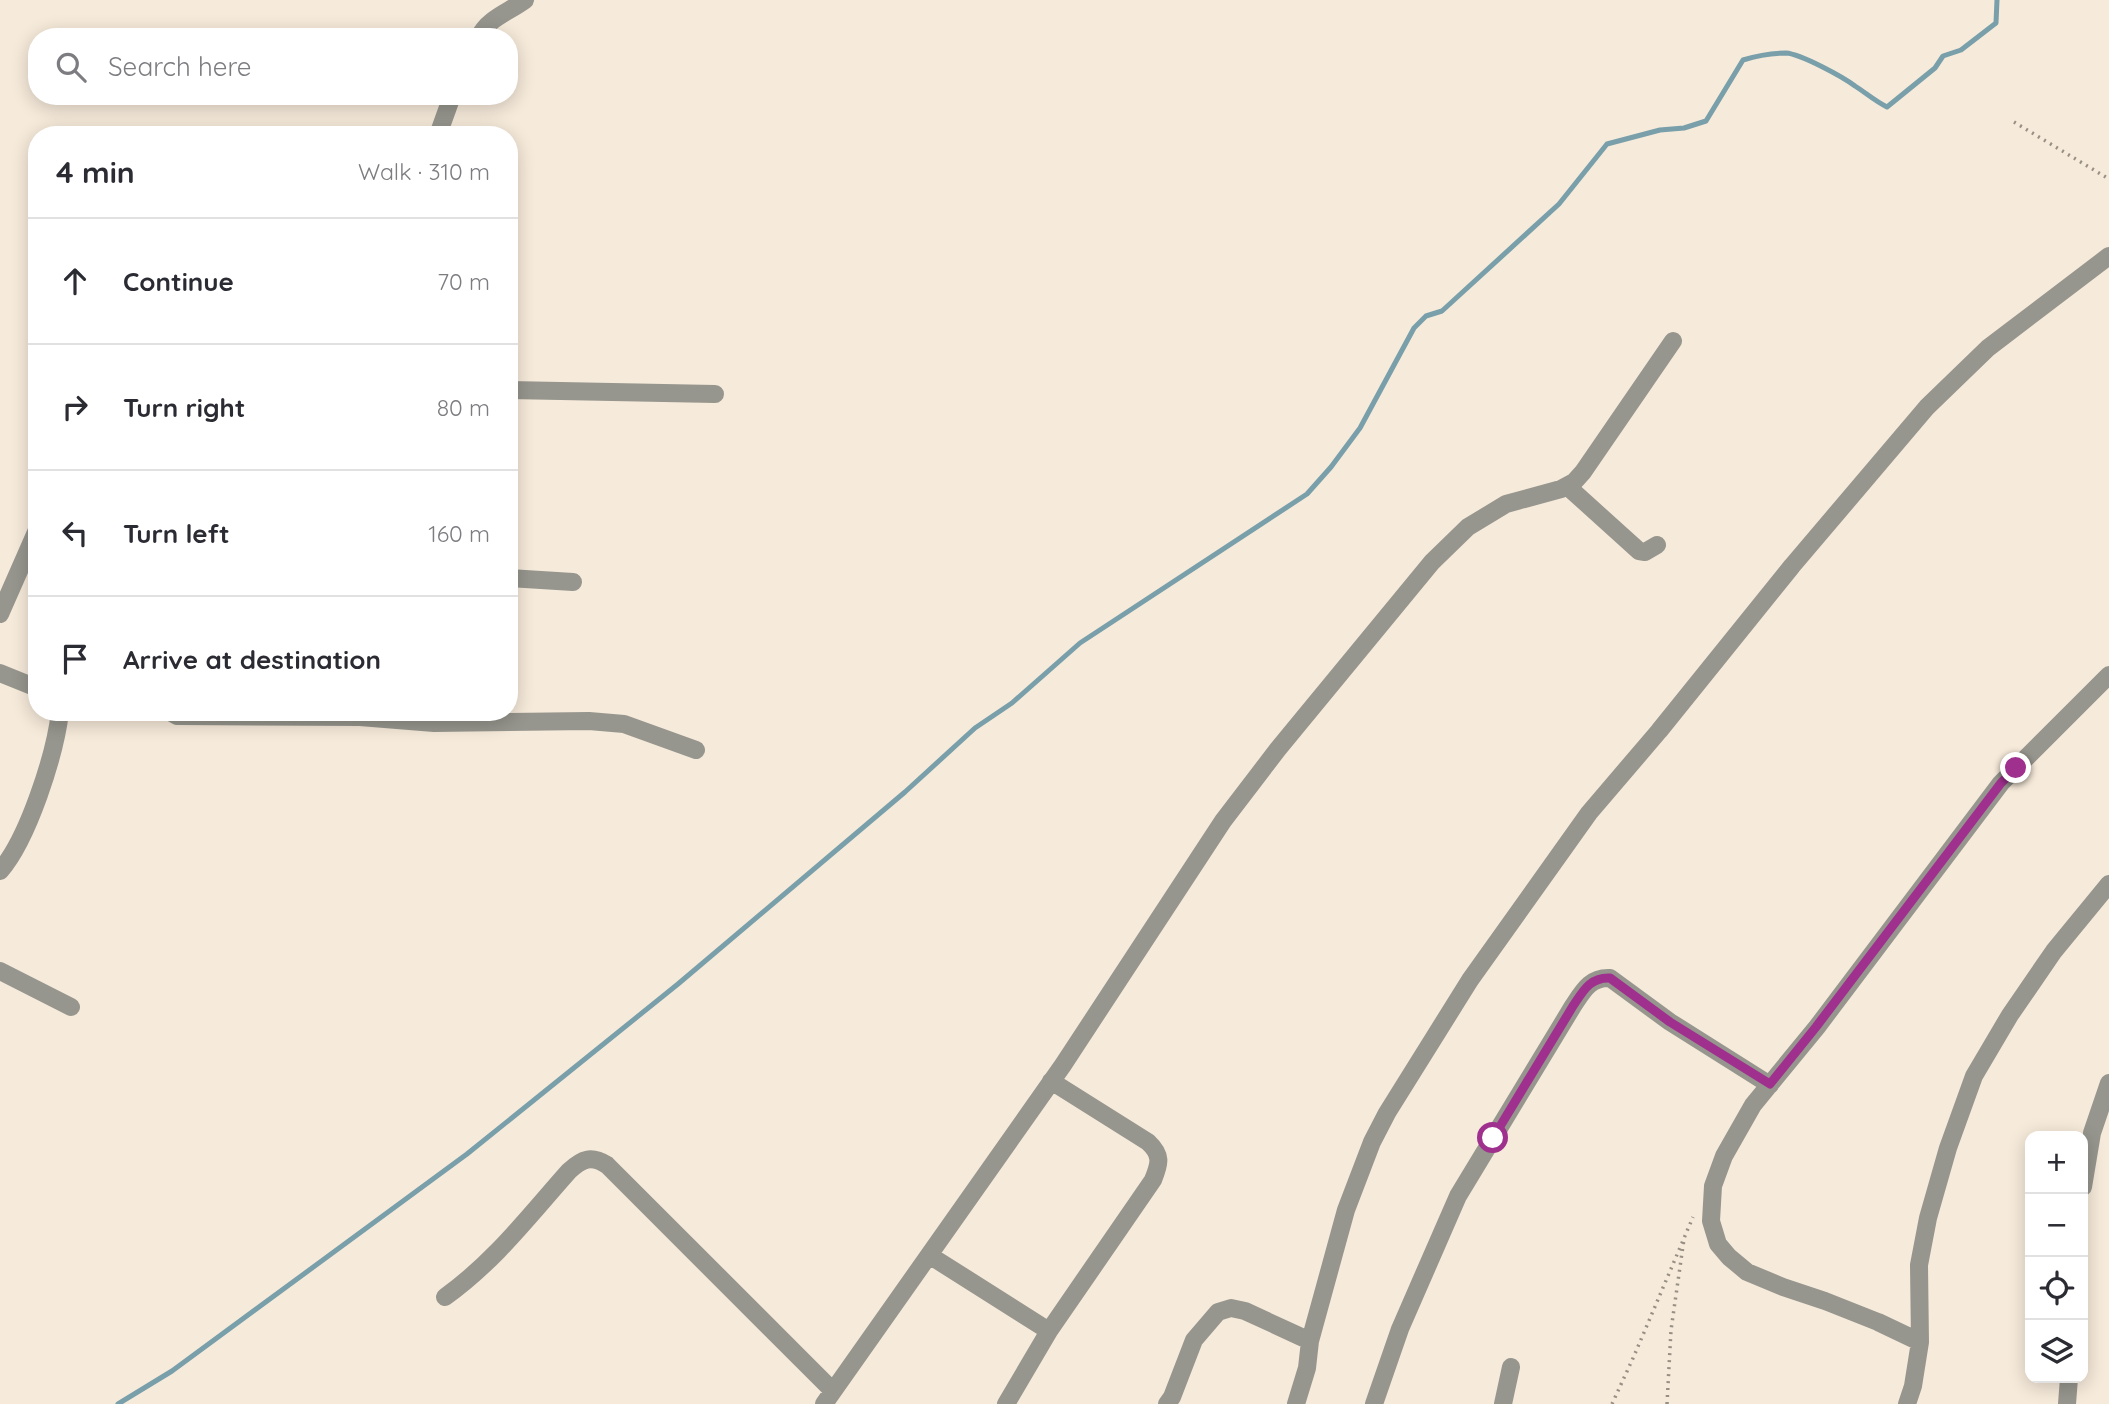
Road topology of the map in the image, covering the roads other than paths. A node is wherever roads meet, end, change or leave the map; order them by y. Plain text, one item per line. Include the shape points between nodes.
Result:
1 (525, 0) edge
2 (484, 28) edge
3 (449, 105) edge
4 (441, 126) edge
5 (2109, 256) edge
6 (1673, 341) dead end
7 (518, 390) edge
8 (715, 394) dead end
9 (1567, 486) junction
10 (1657, 545) dead end
11 (28, 550) edge
12 (518, 579) edge
13 (573, 582) dead end
14 (0, 614) edge
15 (0, 673) edge
16 (2109, 675) edge
17 (28, 684) edge
18 (59, 721) edge
19 (409, 721) edge
20 (696, 751) dead end
21 (0, 871) edge
22 (2109, 884) edge
23 (0, 971) edge
24 (71, 1007) dead end
25 (1051, 1082) junction
26 (2109, 1083) edge
27 (1770, 1084) junction
28 (2088, 1157) edge
29 (929, 1255) junction
30 (445, 1297) dead end
31 (1049, 1331) junction
32 (1310, 1341) junction
33 (1920, 1342) junction
34 (1511, 1367) dead end
35 (2068, 1383) edge
36 (829, 1397) edge
37 (1006, 1404) edge
38 (1167, 1404) edge
39 (1296, 1404) edge
40 (1374, 1404) edge
41 (1503, 1404) edge
42 (1907, 1404) edge
43 (2067, 1404) edge

1 - 2 street
3 - 4 street
5 - 32 street via 1987,348 1927,407 1589,813 1470,980 1387,1113 1346,1210
6 - 9 street via 1595,458
7 - 8 street
9 - 10 street via 1639,551
9 - 25 street via 1506,504 1468,527 1432,562 1223,821
11 - 14 street
12 - 13 street
15 - 17 street
16 - 27 street via 2001,783
18 - 21 street via 42,785 18,843
19 - 20 street via 624,724
22 - 33 street via 2054,951 1974,1076 1928,1218 1919,1265
23 - 24 street
25 - 29 street
25 - 31 street via 1148,1142 1159,1155 1160,1165
26 - 28 street
27 - 33 street via 1724,1156 1713,1186 1711,1221 1718,1244 1747,1272
27 - 40 street via 1661,1016 1610,978 1587,985 1458,1196 1400,1329
29 - 31 street
29 - 36 street
30 - 36 street via 496,1255 580,1161 598,1159
31 - 37 street
32 - 38 street via 1245,1311 1231,1308 1218,1312 1194,1340
32 - 39 street
33 - 42 street
34 - 41 street
35 - 43 street

